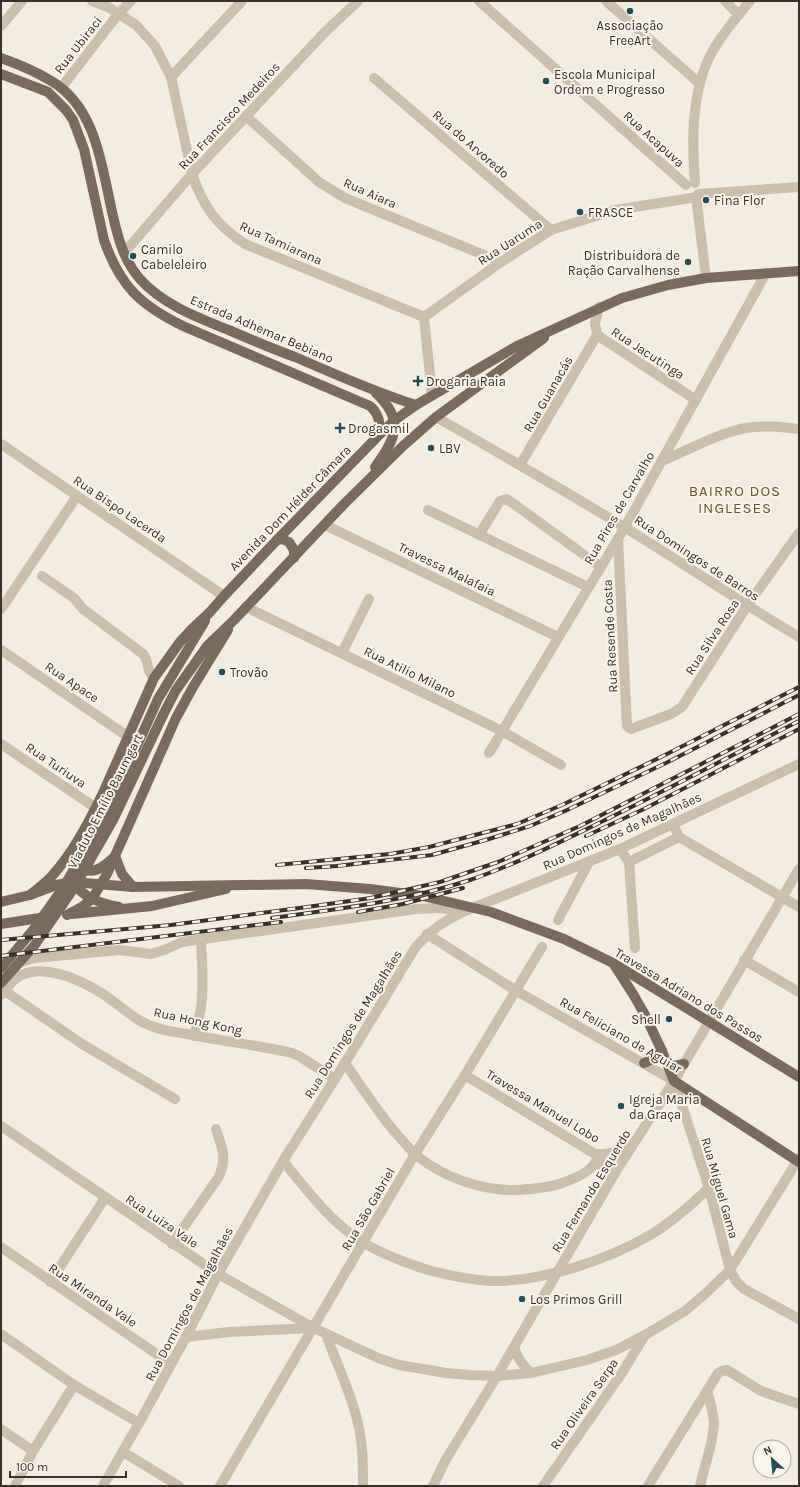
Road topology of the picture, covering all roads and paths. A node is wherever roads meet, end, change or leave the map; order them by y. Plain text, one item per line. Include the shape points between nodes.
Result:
1 (22, 1) edge
2 (92, 1) edge
3 (131, 1) edge
4 (242, 1) edge
5 (358, 1) edge
6 (479, 1) edge
7 (606, 1) edge
8 (725, 1) edge
9 (750, 1) edge
10 (119, 13) junction
11 (739, 15) junction
12 (1, 26) edge
13 (1, 58) edge
14 (1, 74) edge
15 (171, 77) junction
16 (374, 78) dead end
17 (699, 83) junction
18 (61, 88) junction
19 (247, 117) junction
20 (192, 174) junction
21 (691, 184) junction
22 (799, 187) edge
23 (695, 196) junction
24 (551, 230) junction
25 (124, 253) junction
26 (501, 262) junction
27 (799, 271) edge
28 (766, 273) junction
29 (706, 278) junction
30 (599, 307) junction
31 (583, 315) junction
32 (424, 317) junction
33 (595, 323) junction
34 (556, 328) junction
35 (597, 335) junction
36 (372, 389) junction
37 (432, 395) junction
38 (696, 400) junction
39 (416, 405) junction
40 (436, 417) junction
41 (395, 420) junction
42 (799, 429) edge
43 (380, 434) junction
44 (1, 444) edge
45 (662, 461) junction
46 (520, 465) junction
47 (77, 496) junction
48 (343, 505) junction
49 (428, 510) dead end
50 (325, 525) junction
51 (625, 527) junction
52 (799, 533) edge
53 (479, 535) junction
54 (618, 539) junction
55 (277, 540) junction
56 (294, 558) junction
57 (601, 567) junction
58 (42, 576) dead end
59 (588, 587) junction
60 (224, 596) junction
61 (370, 599) dead end
62 (747, 606) junction
63 (246, 607) junction
64 (1, 609) edge
65 (210, 612) junction
66 (234, 620) junction
67 (558, 637) junction
68 (799, 637) edge
69 (1, 650) edge
70 (342, 653) junction
71 (154, 678) junction
72 (158, 699) joint
73 (169, 703) joint
74 (671, 714) joint
75 (502, 730) junction
76 (128, 736) junction
77 (1, 744) edge
78 (489, 753) dead end
79 (799, 764) edge
80 (560, 765) dead end
81 (96, 808) junction
82 (673, 824) junction
83 (679, 837) junction
84 (620, 849) junction
85 (71, 851) junction
86 (115, 856) junction
87 (590, 862) junction
88 (628, 862) junction
89 (799, 869) edge
90 (72, 882) junction
91 (101, 884) junction
92 (239, 886) junction
93 (133, 887) junction
94 (30, 895) junction
95 (782, 897) junction
96 (92, 899) junction
97 (1, 902) edge
98 (799, 907) edge
99 (129, 909) junction
100 (465, 911) junction
101 (67, 915) junction
102 (53, 916) junction
103 (558, 920) dead end
104 (1, 924) edge
105 (427, 934) junction
106 (200, 940) junction
107 (542, 947) dead end
108 (635, 948) dead end
109 (744, 960) junction
110 (613, 963) junction
111 (1, 968) edge
112 (16, 979) junction
113 (2, 990) edge
114 (516, 990) junction
115 (799, 992) edge
116 (709, 1022) junction
117 (194, 1036) junction
118 (662, 1051) junction
119 (667, 1062) junction
120 (345, 1063) junction
121 (644, 1063) junction
122 (684, 1064) junction
123 (465, 1076) junction
124 (799, 1077) edge
125 (335, 1079) junction
126 (674, 1081) junction
127 (174, 1099) dead end
128 (1, 1126) edge
129 (216, 1129) dead end
130 (631, 1148) junction
131 (416, 1154) junction
132 (598, 1154) junction
133 (284, 1161) junction
134 (798, 1161) edge
135 (594, 1165) junction
136 (618, 1168) junction
137 (708, 1188) junction
138 (105, 1198) junction
139 (363, 1243) junction
140 (172, 1244) junction
141 (1, 1247) edge
142 (730, 1270) junction
143 (557, 1273) junction
144 (218, 1274) junction
145 (50, 1282) junction
146 (799, 1319) edge
147 (314, 1328) junction
148 (1, 1334) edge
149 (326, 1334) junction
150 (645, 1335) junction
151 (186, 1337) junction
152 (514, 1347) junction
153 (171, 1364) junction
154 (531, 1373) junction
155 (497, 1376) junction
156 (74, 1385) junction
157 (707, 1391) junction
158 (799, 1404) edge
159 (140, 1423) junction
160 (1, 1429) edge
161 (33, 1451) junction
162 (123, 1452) junction
163 (15, 1486) edge
164 (104, 1486) edge
165 (178, 1486) edge
166 (220, 1486) edge
167 (363, 1486) edge
168 (433, 1486) edge
169 (543, 1486) edge
170 (648, 1486) edge
171 (700, 1486) edge

1 - 12 street
2 - 10 street, Rua Tamiarana
3 - 10 street, Rua Ubiraci
4 - 15 street
5 - 19 street, Rua Francisco Medeiros via 325,32
6 - 21 street, Rua Acapuva
7 - 17 street
8 - 11 street
9 - 11 street
10 - 15 street, Rua Tamiarana via 136,25 155,46
10 - 18 street, Rua Ubiraci
11 - 17 street via 708,59
13 - 18 main road, Estrada Adhemar Bebiano via 43,76
14 - 43 main road via 48,92 73,120 84,149 108,252 120,275 139,299 148,307 183,326 370,406 378,416
15 - 20 street, Rua Tamiarana
16 - 24 street, Rua do Arvoredo
17 - 21 street
18 - 25 main road, Estrada Adhemar Bebiano via 76,102 92,132
19 - 20 street, Rua Francisco Medeiros
19 - 26 street, Rua Aiara via 319,182 346,198
20 - 25 street, Rua Francisco Medeiros
20 - 32 street, Rua Tamiarana via 204,204 214,218 245,244
21 - 23 street via 700,189
22 - 23 street, Rua Uaruma
23 - 24 street, Rua Uaruma via 615,210
23 - 29 street
24 - 26 street, Rua Uaruma
25 - 36 main road, Estrada Adhemar Bebiano via 135,272 149,288 194,316
26 - 32 street, Rua Uaruma
27 - 28 main road, Avenida Dom Hélder Câmara
28 - 29 main road, Avenida Dom Hélder Câmara
28 - 38 street, Rua Pires de Carvalho
29 - 30 main road, Avenida Dom Hélder Câmara via 647,290
30 - 31 main road, Avenida Dom Hélder Câmara
30 - 33 street, Rua Jacutinga
31 - 33 street, Rua Jacutinga
31 - 34 main road, Avenida Dom Hélder Câmara
32 - 37 street
33 - 35 street, Rua Jacutinga
34 - 37 main road, Avenida Dom Hélder Câmara via 517,346
34 - 40 main road, Avenida Dom Hélder Câmara
35 - 38 street, Rua Jacutinga
35 - 46 street, Rua Guanacás
36 - 39 main road, Estrada Adhemar Bebiano
36 - 41 main road via 387,403
37 - 39 main road, Avenida Dom Hélder Câmara
38 - 45 street, Rua Pires de Carvalho
39 - 41 main road, Avenida Dom Hélder Câmara
40 - 46 street, Rua Domingos de Barros
40 - 48 main road, Avenida Dom Hélder Câmara
41 - 43 main road, Avenida Dom Hélder Câmara
41 - 48 main road via 385,453
42 - 45 street via 768,426 745,428
43 - 55 main road, Avenida Dom Hélder Câmara
44 - 47 street, Rua Bispo Lacerda
45 - 51 street, Rua Pires de Carvalho
46 - 51 street, Rua Domingos de Barros
47 - 60 street, Rua Bispo Lacerda
47 - 64 street
48 - 50 main road, Avenida Dom Hélder Câmara
49 - 53 street
50 - 56 main road, Avenida Dom Hélder Câmara
50 - 67 street, Travessa Malafaia
51 - 54 street, Rua Pires de Carvalho
51 - 62 street, Rua Domingos de Barros
52 - 62 street, Rua Silva Rosa
53 - 57 street via 500,501 507,499
53 - 59 street
54 - 57 street, Rua Pires de Carvalho
54 - 74 street, Rua Resende Costa via 627,726 631,729
55 - 56 main road via 289,542 294,550
55 - 60 main road, Avenida Dom Hélder Câmara
56 - 63 main road, Avenida Dom Hélder Câmara
57 - 59 street, Rua Pires de Carvalho
58 - 71 street via 74,598 83,609 143,654 147,660 148,672
59 - 67 street, Rua Pires de Carvalho
60 - 65 main road, Avenida Dom Hélder Câmara
61 - 70 street
62 - 68 street, Rua Domingos de Barros
62 - 74 street, Rua Silva Rosa via 682,707
63 - 66 main road, Avenida Dom Hélder Câmara
63 - 70 street, Rua Atilio Milano
65 - 71 main road, Avenida Dom Hélder Câmara via 180,642
65 - 72 main road, Avenida Dom Hélder Câmara
66 - 73 main road, Avenida Dom Hélder Câmara via 208,644 185,675
66 - 86 main road, Avenida Dom Hélder Câmara via 176,718
67 - 75 street, Rua Pires de Carvalho
69 - 76 street, Rua Apace
70 - 75 street, Rua Atilio Milano
71 - 76 main road, Avenida Dom Hélder Câmara
72 - 111 main road, Viaduto Emílio Baumgart via 109,808 85,851 34,929
73 - 113 main road, Viaduto Emílio Baumgart via 91,860 63,906
75 - 78 street, Rua Pires de Carvalho
75 - 80 street, Rua Atilio Milano
76 - 81 main road, Avenida Dom Hélder Câmara
77 - 81 street, Rua Turiuva
79 - 82 street, Rua Domingos de Magalhães
81 - 85 main road, Avenida Dom Hélder Câmara
82 - 83 street
82 - 84 street, Rua Domingos de Magalhães
83 - 88 street
83 - 95 street
84 - 87 street, Rua Domingos de Magalhães
84 - 88 street
85 - 86 main road via 76,866 86,871 97,871
85 - 90 main road, Avenida Dom Hélder Câmara via 69,861
85 - 94 main road, Avenida Dom Hélder Câmara via 52,876
86 - 91 main road, Avenida Dom Hélder Câmara
86 - 93 main road via 122,874
87 - 100 street, Rua Domingos de Magalhães
87 - 103 street
88 - 108 street
89 - 95 street, Rua Fernando Esquerdo
90 - 91 main road
90 - 94 main road
90 - 96 main road
91 - 93 main road
91 - 96 main road, Avenida Dom Hélder Câmara
92 - 93 main road
92 - 99 main road
92 - 110 main road, Travessa Adriano dos Passos via 340,886 423,896 491,912 564,939
94 - 97 main road
94 - 102 main road via 56,892 65,894 67,904
95 - 98 street
95 - 109 street, Rua Fernando Esquerdo
96 - 99 main road
96 - 101 main road, Avenida Dom Hélder Câmara
99 - 101 main road
100 - 105 street, Rua Domingos de Magalhães via 444,921
100 - 106 street via 416,909
101 - 102 main road
102 - 104 main road
105 - 114 street, Rua Feliciano de Aguiar
105 - 120 street, Rua Domingos de Magalhães via 415,948
106 - 111 street via 182,942 151,954 120,950 35,958
106 - 117 street via 203,964 201,1009
107 - 114 street, Rua São Gabriel
109 - 115 street
109 - 116 street, Rua Fernando Esquerdo
110 - 116 main road, Travessa Adriano dos Passos
110 - 118 main road, Rua Miguel Gama via 633,994
111 - 112 street via 12,971
112 - 113 street
112 - 117 street, Rua Hong Kong via 38,971 69,976 103,994 152,1027
113 - 127 street via 82,1044
114 - 121 street, Rua Feliciano de Aguiar
114 - 123 street, Rua São Gabriel
116 - 122 street, Rua Fernando Esquerdo
116 - 124 main road, Travessa Adriano dos Passos
117 - 125 street, Rua Hong Kong via 292,1053
118 - 119 main road, Rua Miguel Gama
118 - 121 main road
119 - 122 main road via 674,1066
119 - 126 main road, Rua Miguel Gama
120 - 125 street, Rua Domingos de Magalhães
120 - 131 street via 388,1124
121 - 126 street, Rua Feliciano de Aguiar
122 - 126 street, Rua Fernando Esquerdo
123 - 131 street, Rua São Gabriel
123 - 132 street, Travessa Manuel Lobo
125 - 133 street, Rua Domingos de Magalhães
126 - 130 street, Rua Fernando Esquerdo
126 - 134 main road, Rua Feliciano de Aguiar
126 - 137 street, Rua Miguel Gama
128 - 138 street, Rua Luiza Vale
129 - 140 street via 224,1152 223,1168
130 - 132 street, Travessa Manuel Lobo
130 - 136 street, Rua Fernando Esquerdo
131 - 135 street via 457,1179 502,1190 558,1185 576,1178
131 - 139 street, Rua São Gabriel
132 - 135 street via 598,1160
133 - 139 street via 326,1212
133 - 144 street, Rua Domingos de Magalhães
134 - 142 street, Rua Luiza Vale
135 - 136 street via 603,1164
136 - 143 street, Rua Fernando Esquerdo
137 - 142 street, Rua Miguel Gama
137 - 143 street via 679,1216 652,1234 606,1256
138 - 140 street, Rua Luiza Vale
138 - 145 street
139 - 143 street via 402,1262 452,1275 490,1281 531,1279
139 - 147 street, Rua São Gabriel
140 - 144 street, Rua Luiza Vale
141 - 145 street, Rua Miranda Vale
142 - 146 street, Rua Miguel Gama via 744,1289
142 - 150 street, Rua Luiza Vale via 685,1311
143 - 152 street, Rua Fernando Esquerdo
144 - 147 street, Rua Luiza Vale
144 - 151 street, Rua Domingos de Magalhães
145 - 153 street, Rua Miranda Vale
147 - 149 street, Rua Luiza Vale
147 - 151 street
147 - 166 street, Rua São Gabriel
148 - 156 street
149 - 155 street, Rua Luiza Vale via 399,1365 446,1373
149 - 167 street via 358,1424 363,1458
150 - 154 street, Rua Luiza Vale via 616,1350 587,1360
150 - 169 street, Rua Oliveira Serpa via 622,1373
151 - 153 street, Rua Domingos de Magalhães
152 - 154 street via 518,1360
152 - 155 street, Rua Fernando Esquerdo
153 - 159 street, Rua Domingos de Magalhães
154 - 155 street, Rua Luiza Vale
155 - 168 street, Rua Fernando Esquerdo
156 - 159 street
156 - 161 street
157 - 158 street via 718,1373 728,1370 761,1391
157 - 170 street
157 - 171 street via 714,1422
159 - 162 street, Rua Domingos de Magalhães
160 - 161 street
161 - 163 street
162 - 164 street, Rua Domingos de Magalhães
162 - 165 street

